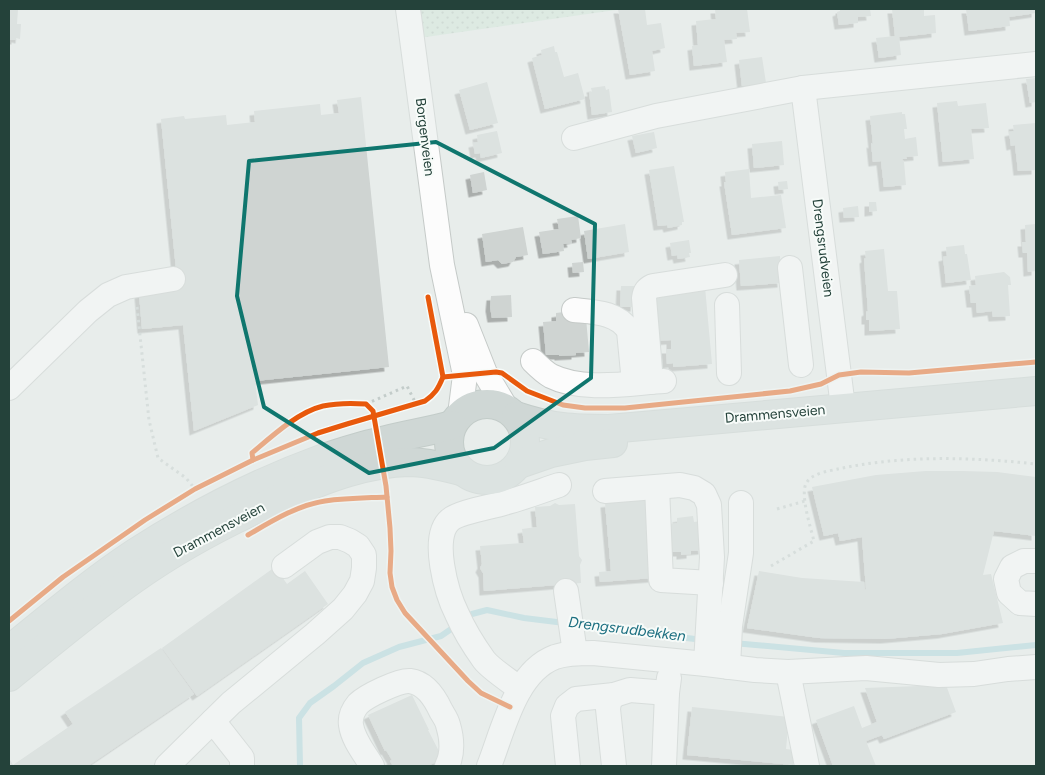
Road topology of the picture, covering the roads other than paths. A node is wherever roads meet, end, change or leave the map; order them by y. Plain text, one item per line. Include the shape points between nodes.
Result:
1 (408, 9) edge
2 (1036, 64) edge
3 (803, 88) junction
4 (574, 138) dead end
5 (442, 265) junction
6 (790, 268) dead end
7 (725, 275) dead end
8 (173, 279) dead end
9 (727, 305) dead end
10 (574, 310) dead end
11 (533, 361) dead end
12 (801, 365) dead end
13 (729, 373) dead end
14 (650, 382) junction
15 (9, 388) edge
16 (1036, 391) edge
17 (1036, 404) edge
18 (843, 407) junction
19 (511, 412) junction
20 (456, 420) junction
21 (519, 464) junction
22 (461, 472) junction
23 (559, 485) dead end
24 (657, 487) junction
25 (605, 491) dead end
26 (741, 503) dead end
27 (1036, 561) edge
28 (284, 566) dead end
29 (711, 583) junction
30 (566, 591) dead end
31 (1036, 604) edge
32 (9, 650) edge
33 (575, 653) junction
34 (671, 661) junction
35 (717, 666) junction
36 (1036, 668) edge
37 (788, 672) junction
38 (9, 677) edge
39 (520, 689) junction
40 (667, 693) junction
41 (614, 695) junction
42 (213, 721) junction
43 (167, 766) edge
44 (242, 766) edge
45 (372, 766) edge
46 (447, 766) edge
47 (489, 766) edge
48 (568, 766) edge
49 (614, 766) edge
50 (664, 766) edge
51 (807, 766) edge

1 - 5 street, Borgenveien
2 - 3 street
3 - 4 street via 656,116
3 - 18 street, Drengsrudveien
5 - 19 street, Borgenveien via 485,373
5 - 20 street, Borgenveien via 465,375
6 - 12 street
7 - 14 street via 653,286 645,293
8 - 15 street via 126,287 108,296
9 - 13 street
10 - 14 street via 610,316 625,325
11 - 14 street via 540,369 566,381 606,385
16 - 18 main road, Drammensveien
17 - 21 main road, Drammensveien via 586,446
18 - 19 main road, Drammensveien via 609,429 542,424
19 - 20 main road via 494,404 481,404 470,408
19 - 21 main road via 523,427 526,439 525,452
20 - 22 main road via 449,436 449,449
20 - 32 main road, Drammensveien via 434,430 332,455 224,502 134,553
21 - 22 main road via 499,480 486,481
22 - 38 main road, Drammensveien via 411,462 378,464 274,501 213,531 136,578
23 - 39 street via 451,518 441,535 440,554 447,586 461,623 486,662
24 - 25 street
24 - 29 street via 680,485 704,494 709,506
24 - 29 street via 661,580
26 - 35 street via 741,553 730,626
27 - 31 street via 1012,566 1006,579 1009,593 1020,603
28 - 42 street via 330,537 350,541 364,555 362,581 342,609
29 - 35 street
30 - 33 street
33 - 34 street
33 - 39 street via 554,658 540,666
34 - 35 street
34 - 40 street
35 - 37 street
36 - 37 street via 939,675 866,668
37 - 51 street
39 - 47 street via 510,707
40 - 41 street via 630,690
40 - 50 street
41 - 48 street via 576,699 568,706 564,716
41 - 49 street via 608,709
42 - 43 street
42 - 44 street via 242,758
45 - 46 street via 353,733 352,713 362,701 401,681 419,684 435,699 448,724 452,754

